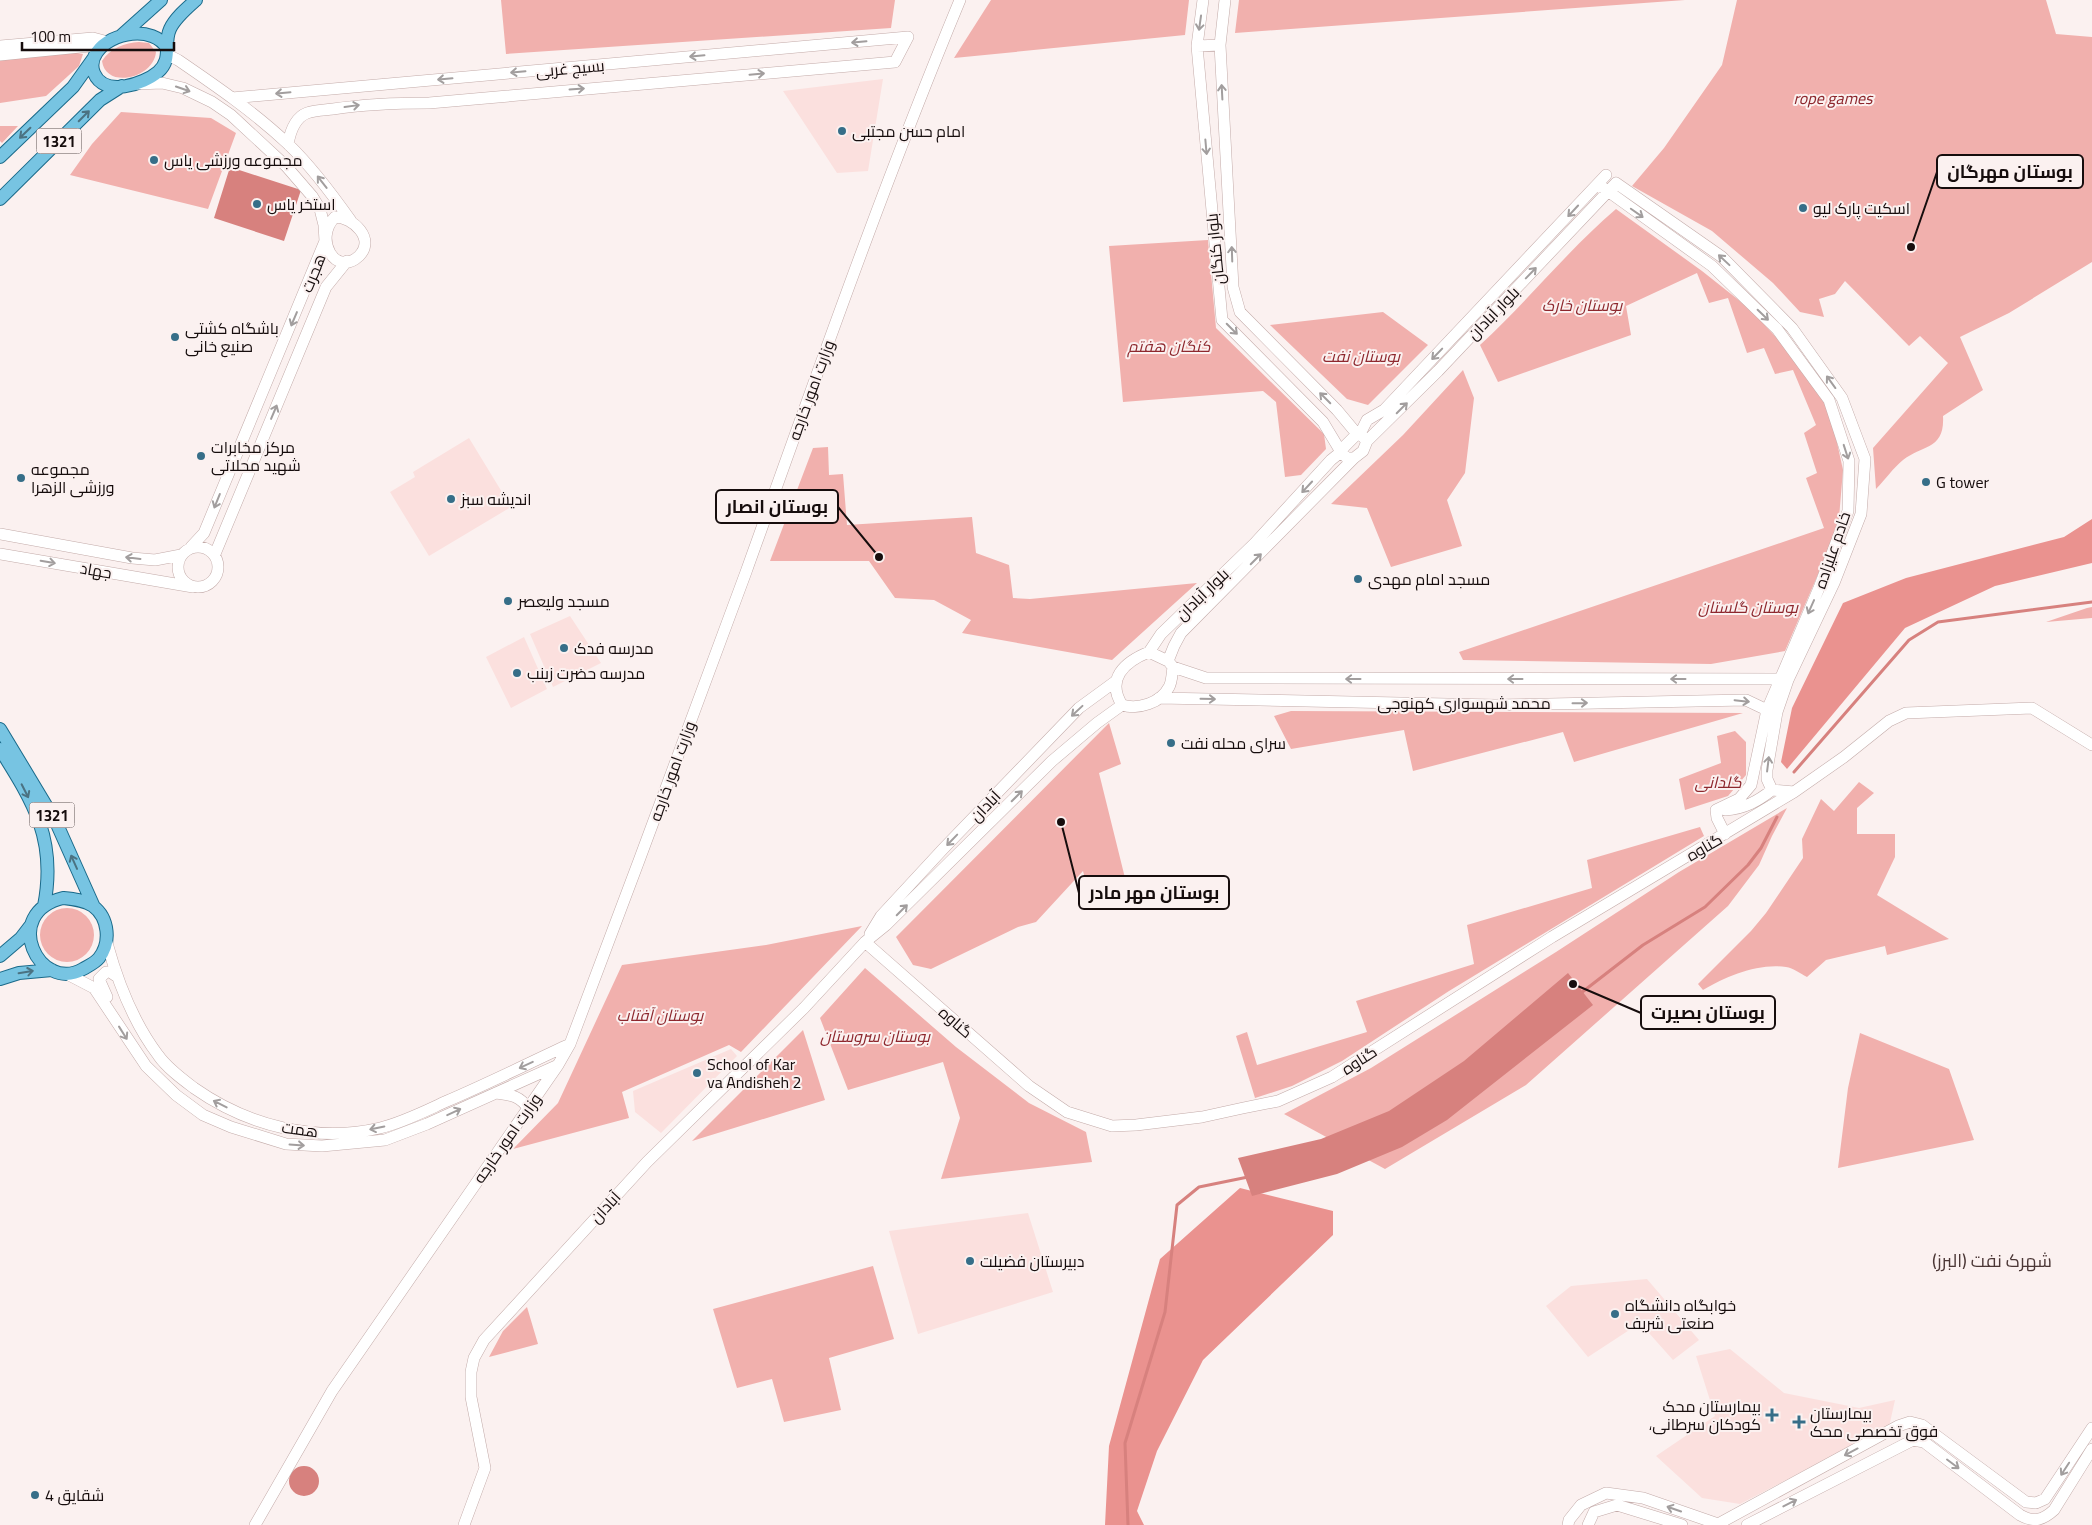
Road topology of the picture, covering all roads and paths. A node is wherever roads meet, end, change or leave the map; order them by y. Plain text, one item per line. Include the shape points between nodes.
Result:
1 (161, 0) edge
2 (196, 0) edge
3 (960, 0) edge
4 (1203, 0) edge
5 (1225, 0) edge
6 (1220, 45) junction
7 (0, 46) edge
8 (1197, 46) junction
9 (104, 47) junction
10 (168, 51) junction
11 (0, 55) edge
12 (493, 75) junction
13 (135, 84) junction
14 (122, 86) junction
15 (494, 96) junction
16 (232, 98) junction
17 (288, 144) junction
18 (0, 158) edge
19 (1606, 175) dead end
20 (1616, 183) joint
21 (1598, 184) junction
22 (1608, 193) junction
23 (0, 199) edge
24 (351, 221) junction
25 (1231, 230) junction
26 (1213, 232) junction
27 (326, 241) junction
28 (347, 262) junction
29 (1457, 342) junction
30 (1361, 436) junction
31 (1341, 452) junction
32 (1354, 458) junction
33 (0, 534) edge
34 (191, 547) junction
35 (0, 554) edge
36 (215, 554) junction
37 (181, 555) junction
38 (193, 587) junction
39 (1149, 652) junction
40 (1171, 664) junction
41 (1779, 679) junction
42 (1116, 681) junction
43 (1159, 698) junction
44 (1122, 705) junction
45 (1767, 710) junction
46 (0, 729) edge
47 (2092, 745) edge
48 (0, 749) edge
49 (1772, 790) junction
50 (1794, 792) junction
51 (1772, 806) junction
52 (1716, 810) junction
53 (1725, 834) junction
54 (44, 906) junction
55 (94, 907) junction
56 (31, 925) junction
57 (865, 942) junction
58 (107, 943) junction
59 (0, 956) edge
60 (52, 970) junction
61 (67, 974) junction
62 (116, 976) junction
63 (0, 979) edge
64 (109, 1009) junction
65 (570, 1044) junction
66 (558, 1066) junction
67 (496, 1093) junction
68 (528, 1108) junction
69 (1910, 1422) junction
70 (2092, 1428) edge
71 (1912, 1440) junction
72 (2092, 1449) edge
73 (276, 1486) junction
74 (1718, 1524) edge
75 (249, 1525) edge
76 (255, 1525) edge
77 (464, 1525) edge
78 (1568, 1525) edge
79 (1588, 1525) edge
80 (1682, 1525) edge
81 (1747, 1525) edge

1 - 9 main road, 1321
2 - 10 main road via 171,28
3 - 65 main road, وزارت امور خارجه via 859,258 736,600
4 -> 8 main road, بلوار کنگان
5 - 6 main road, بلوار کنگان
6 - 8 main road
25 -> 6 main road, بلوار کنگان
7 - 9 main road via 93,38
8 -> 26 main road, بلوار کنگان
9 - 10 main road via 140,33 161,40
9 - 11 main road
9 - 14 main road via 91,65 98,80 106,85
9 -> 18 main road, 1321 via 73,87
10 - 13 main road via 164,66 158,72
10 - 16 main road
12 - 15 main road
15 -> 12 main road, بسیج غربی via 895,62 908,37
12 -> 16 main road, بسیج غربی
13 - 14 main road
13 -> 27 main road, هجرت via 162,83 183,88 231,115 286,166 312,196 322,217
23 -> 14 main road, 1321 via 100,100
17 -> 15 main road, بسیج غربی via 291,131 306,113 378,103 429,103
16 - 17 main road
24 -> 17 main road via 320,179
19 - 21 main road, بلوار آبادان
20 - 22 main road, بلوار آبادان
49 -> 20 main road, خادم علیزاده via 1767,770 1777,712 1861,514 1865,459 1842,398 1792,328 1722,257
21 - 22 main road, خادم علیزاده
21 -> 29 main road, بلوار آبادان
29 -> 22 main road, بلوار آبادان
22 -> 41 main road, خادم علیزاده via 1712,266 1778,329 1829,400 1849,461 1848,512
24 - 27 main road via 335,217 327,228
24 - 28 main road via 361,231 365,244 359,256
25 - 26 main road
30 -> 25 main road, بلوار کنگان via 1240,312 1233,286
26 -> 31 main road, بلوار کنگان via 1222,320 1324,422
27 - 28 main road via 329,254
27 -> 34 main road, هجرت via 204,533
36 -> 28 main road, هجرت via 326,287
29 - 30 main road, بلوار آبادان via 1387,423
30 - 31 main road, بلوار آبادان
30 - 32 main road, بلوار آبادان via 1363,451
31 - 32 main road via 1347,458
31 -> 39 main road, بلوار آبادان via 1161,634
40 -> 32 main road, بلوار آبادان via 1174,646 1182,633
37 -> 33 main road, جهاد via 155,560 132,558
34 - 36 main road via 204,547
34 - 37 main road
35 -> 38 main road, جهاد
36 - 38 main road via 219,566 216,578 206,586
37 - 38 main road via 179,574
39 - 40 main road
39 - 42 main road via 1128,664
41 -> 40 main road, محمد شهسواری کهنوجی via 1206,678
40 - 43 main road via 1169,688
41 - 45 main road, خادم علیزاده
42 - 44 main road via 1117,697
42 -> 57 main road, آبادان via 1079,708 943,849 881,916
43 - 44 main road via 1130,708
43 -> 45 main road, محمد شهسواری کهنوجی via 1495,705 1746,700
57 -> 44 main road, آبادان via 1052,761
45 - 52 main road, خادم علیزاده via 1751,785 1739,799
55 -> 46 main road, 1321 via 56,822
47 - 50 main road, گناوه via 2032,708 1906,713 1889,721
48 -> 54 main road, 1321 via 43,829 49,864
49 - 50 main road
49 - 51 main road, خادم علیزاده
49 - 52 main road via 1743,807
50 - 51 main road, گناوه
51 - 53 main road, گناوه
52 - 53 main road
53 - 57 main road, گناوه via 1552,937 1332,1077 1278,1100 1202,1117 1112,1126 1067,1112 1029,1086
54 - 55 main road via 63,898 74,898
54 - 56 main road
55 - 58 main road via 106,928
56 - 59 main road
56 - 60 main road via 31,947 44,966
57 - 77 main road, آبادان via 804,1008 647,1162 484,1340 474,1358 471,1396 484,1468
58 - 61 main road via 91,965
58 - 62 main road, همت
60 - 61 main road
63 -> 60 main road via 19,973
61 - 64 main road, همت via 94,988
62 - 64 main road via 106,972 99,979
65 -> 62 main road, همت via 409,1118 381,1127 329,1133 288,1130 250,1120 214,1102 184,1080 159,1057 144,1035
64 -> 67 main road, همت via 146,1066 176,1095 203,1115 286,1144 322,1146 385,1140
65 - 66 main road, وزارت امور خارجه
66 - 67 main road, همت
66 - 68 main road, وزارت امور خارجه
67 - 68 main road via 522,1099
68 - 73 main road, وزارت امور خارجه via 332,1391
70 -> 69 main road via 2045,1499 2036,1503 2026,1502 1922,1425
69 - 71 main road
69 -> 74 main road
71 -> 72 main road via 1924,1442 2028,1520 2047,1517 2054,1510
81 -> 71 main road
73 - 75 main road, وزارت امور خارجه
73 - 76 main road, وزارت امور خارجه
74 -> 78 main road via 1642,1498 1606,1493 1581,1505 1568,1520
79 - 80 main road via 1594,1512 1617,1505

